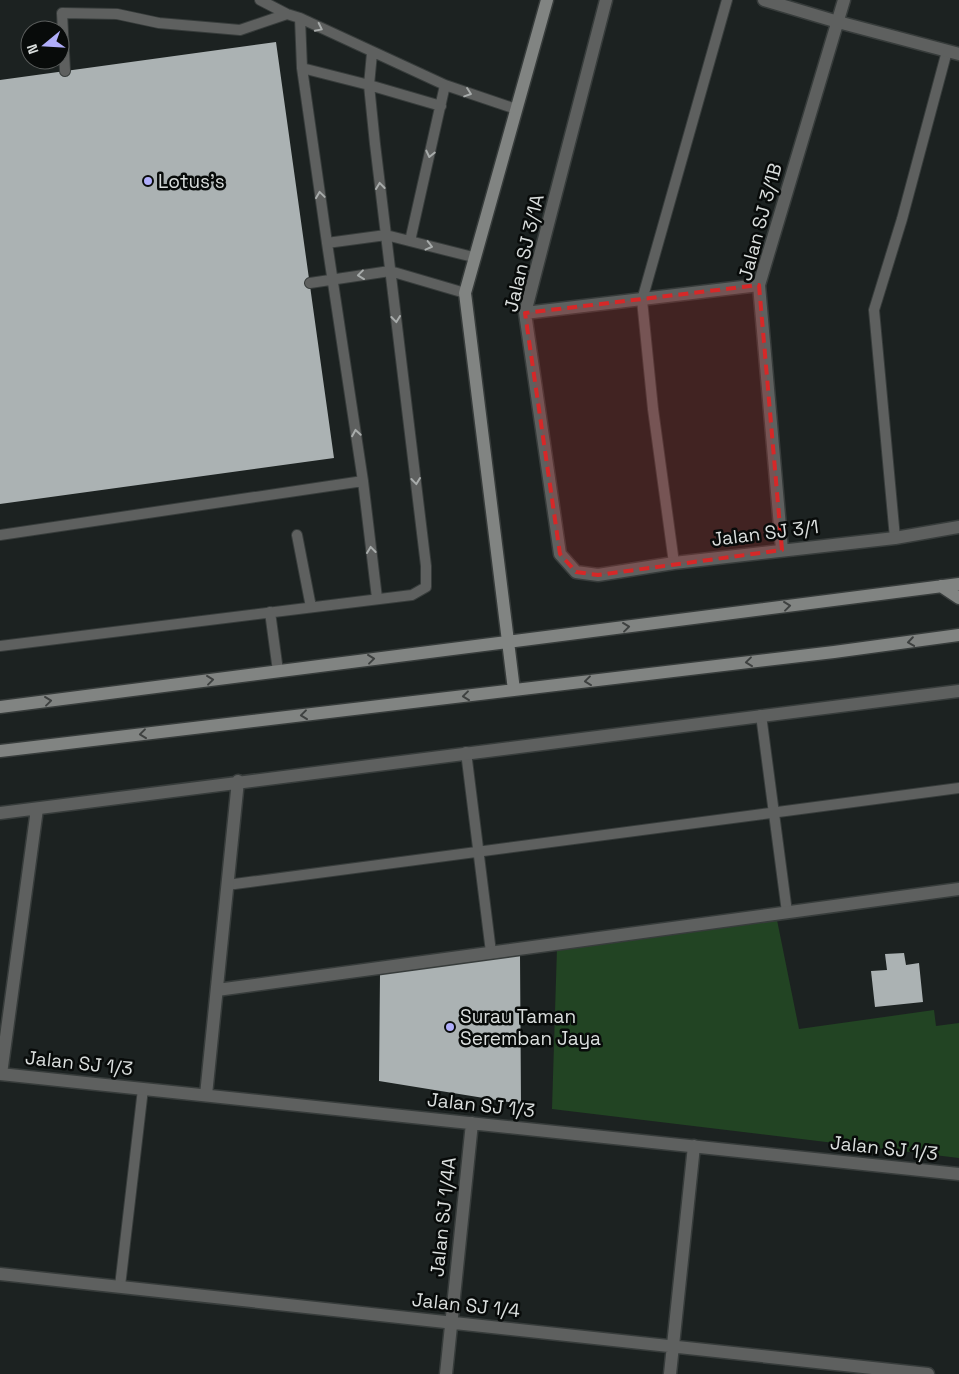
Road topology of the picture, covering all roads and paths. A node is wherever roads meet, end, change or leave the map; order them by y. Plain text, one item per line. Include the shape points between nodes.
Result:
1 (260, 0) edge
2 (547, 0) edge
3 (606, 0) edge
4 (727, 0) edge
5 (764, 0) edge
6 (844, 0) edge
7 (286, 14) junction
8 (300, 18) junction
9 (838, 22) junction
10 (372, 53) junction
11 (953, 53) edge
12 (302, 68) junction
13 (65, 71) dead end
14 (369, 85) junction
15 (445, 85) junction
16 (441, 106) junction
17 (516, 109) junction
18 (386, 234) junction
19 (410, 241) junction
20 (327, 243) junction
21 (473, 258) junction
22 (390, 271) junction
23 (332, 278) junction
24 (310, 283) dead end
25 (759, 285) junction
26 (465, 293) junction
27 (642, 300) junction
28 (525, 313) junction
29 (363, 481) junction
30 (959, 527) edge
31 (0, 535) edge
32 (297, 535) dead end
33 (895, 538) junction
34 (782, 550) junction
35 (674, 563) junction
36 (576, 572) joint
37 (959, 584) edge
38 (941, 586) junction
39 (377, 598) junction
40 (959, 598) edge
41 (311, 607) junction
42 (270, 612) junction
43 (959, 635) edge
44 (508, 642) junction
45 (0, 646) edge
46 (278, 671) junction
47 (514, 690) junction
48 (959, 691) edge
49 (0, 707) edge
50 (761, 716) junction
51 (0, 751) edge
52 (466, 752) junction
53 (238, 781) junction
54 (959, 788) edge
55 (37, 809) junction
56 (0, 812) edge
57 (774, 813) junction
58 (479, 853) junction
59 (227, 885) junction
60 (959, 889) edge
61 (788, 912) junction
62 (491, 952) junction
63 (217, 990) junction
64 (0, 1074) edge
65 (143, 1089) junction
66 (206, 1095) junction
67 (472, 1123) junction
68 (694, 1146) junction
69 (959, 1174) edge
70 (0, 1274) edge
71 (120, 1286) junction
72 (451, 1322) junction
73 (673, 1346) junction
74 (897, 1372) edge
75 (446, 1374) edge
76 (670, 1374) edge
77 (928, 1374) edge

1 - 7 lane
2 - 17 street
3 - 28 street, Jalan SJ 3/1A
4 - 27 lane
5 - 9 street
6 - 9 street, Jalan SJ 3/1B
7 - 8 lane
7 - 13 lane via 240,30 159,23 117,14 62,13
8 -> 10 lane
8 - 12 lane
9 - 11 street
9 - 25 street, Jalan SJ 3/1B
10 - 14 lane
10 - 15 lane
11 - 33 lane via 874,310
12 - 14 lane
20 -> 12 lane
14 - 16 lane
18 -> 14 lane
15 - 16 lane
15 -> 17 lane
16 -> 19 lane
17 - 21 street
18 - 19 lane
18 - 20 lane
18 - 22 lane
19 -> 21 lane
20 - 23 lane
21 - 26 street
22 -> 23 lane
22 - 26 lane
22 -> 39 lane via 426,587 412,595
23 - 24 lane
29 -> 23 lane
25 - 27 street
25 - 34 street, Jalan SJ 3/1B
26 - 44 street
27 - 28 street
27 - 35 lane
28 - 36 street, Jalan SJ 3/1A via 560,554
29 - 31 lane
39 -> 29 lane
30 - 33 street, Jalan SJ 3/1
32 - 41 lane
33 - 34 street, Jalan SJ 3/1
34 - 35 street, Jalan SJ 3/1
35 - 36 street, Jalan SJ 3/1 via 598,575
37 - 38 street
38 - 40 street
44 -> 38 street
39 - 41 lane
41 - 42 lane
42 - 45 lane
42 - 46 lane
43 -> 47 street
46 -> 44 street
44 - 47 street
49 -> 46 street
47 -> 51 street
48 - 50 street
50 - 52 street
50 - 57 lane
52 - 53 street
52 - 58 lane
53 - 55 street
53 - 59 street
54 - 57 lane
55 - 56 street
55 - 64 street
57 - 58 lane
57 - 61 lane
58 - 59 lane
58 - 62 lane
59 - 63 street
60 - 61 street
61 - 62 street
62 - 63 street
63 - 66 street
64 - 65 street, Jalan SJ 1/3
65 - 66 street, Jalan SJ 1/3
65 - 71 lane
66 - 67 street, Jalan SJ 1/3
67 - 68 street, Jalan SJ 1/3
67 - 72 street, Jalan SJ 1/4A
68 - 69 street, Jalan SJ 1/3
68 - 73 street
70 - 71 street, Jalan SJ 1/4
71 - 72 street, Jalan SJ 1/4
72 - 73 street, Jalan SJ 1/4
72 - 75 street, Jalan SJ 1/4A
73 - 74 street, Jalan SJ 1/4
73 - 76 street
74 - 77 street, Jalan SJ 1/4

